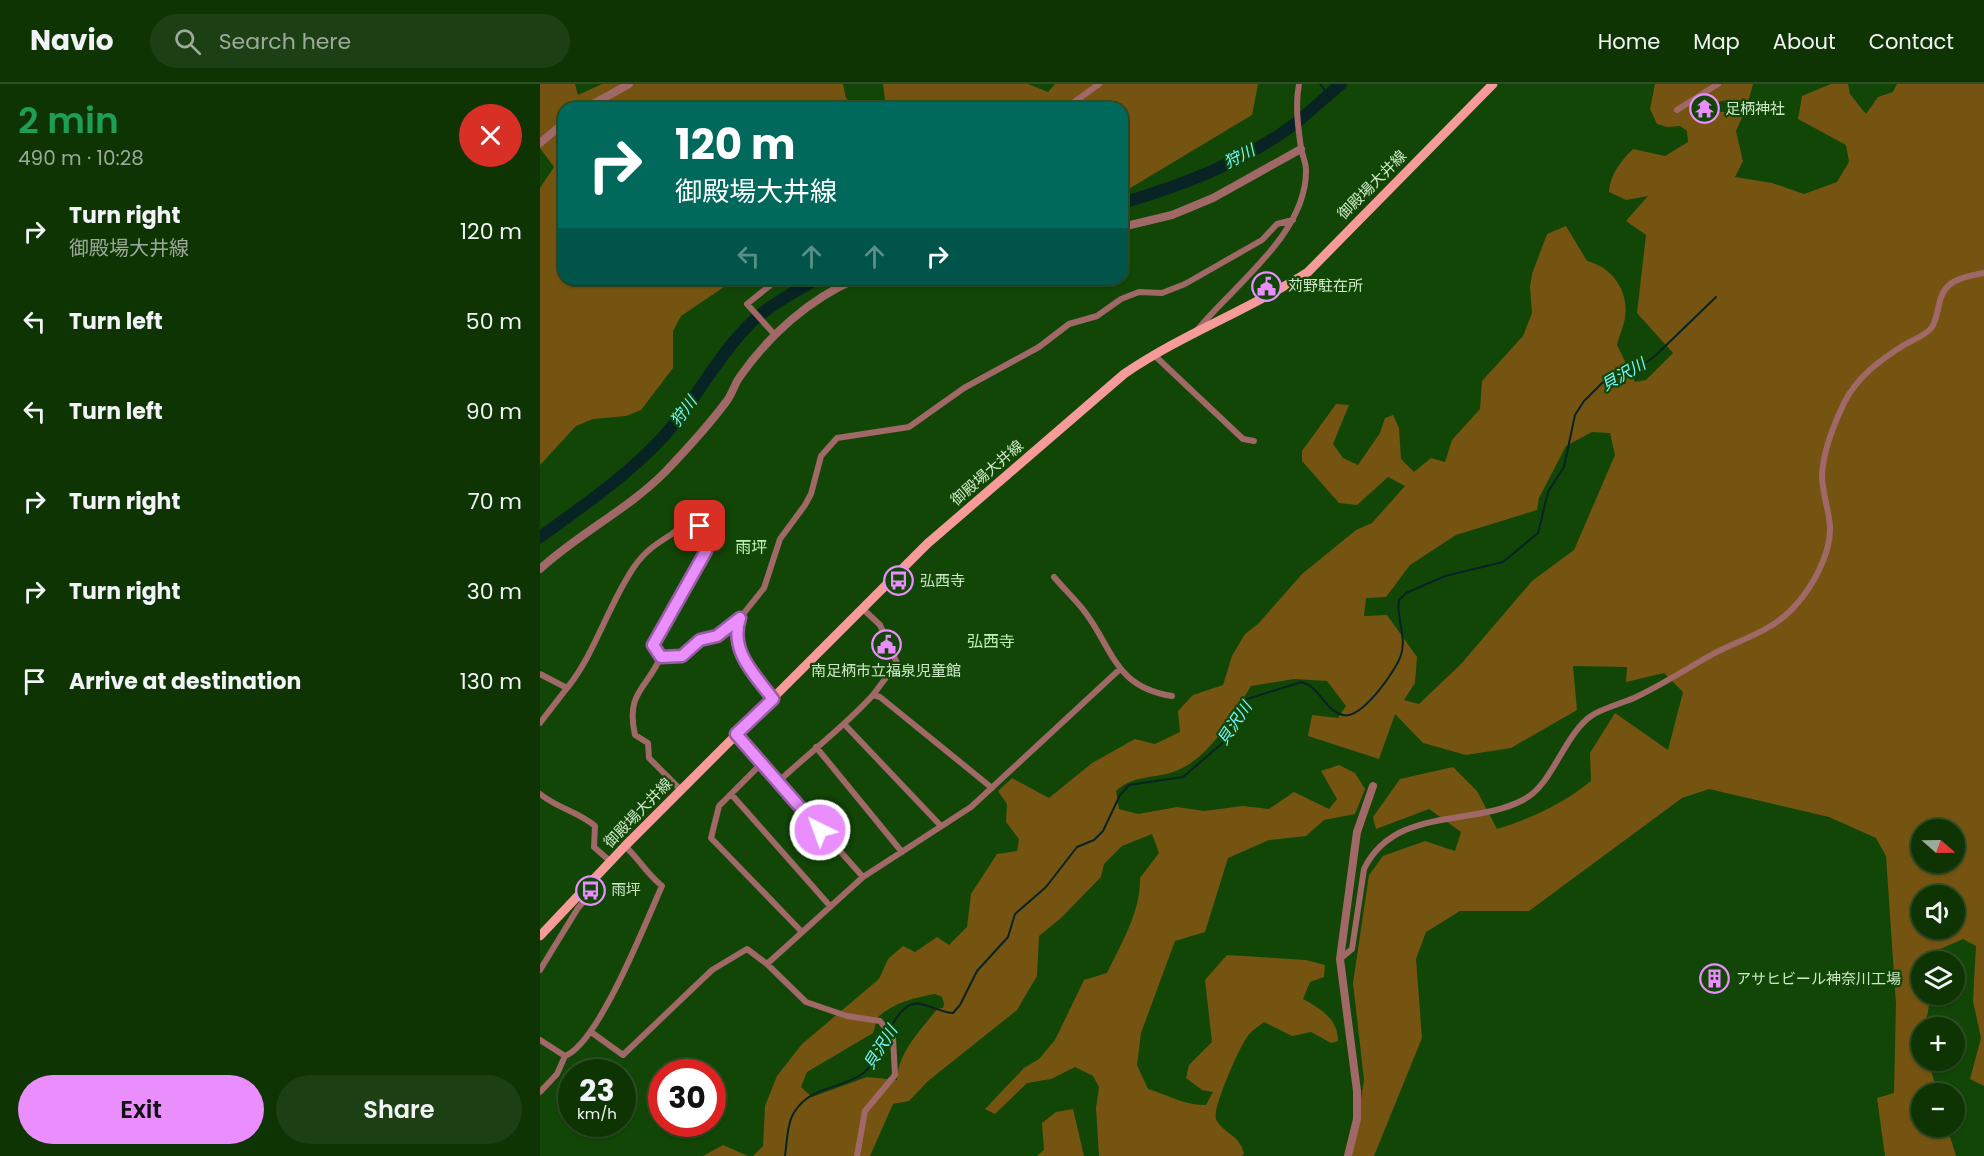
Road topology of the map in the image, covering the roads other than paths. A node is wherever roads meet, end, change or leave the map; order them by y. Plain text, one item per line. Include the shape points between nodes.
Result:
1 (629, 84) edge
2 (1099, 84) edge
3 (1299, 84) edge
4 (1493, 84) edge
5 (1718, 84) edge
6 (597, 102) edge
7 (1074, 102) edge
8 (1677, 110) dead end
9 (558, 128) edge
10 (540, 143) edge
11 (1301, 146) junction
12 (1293, 220) junction
13 (1128, 225) edge
14 (1984, 273) edge
15 (771, 285) edge
16 (842, 285) edge
17 (1197, 331) junction
18 (773, 332) junction
19 (1153, 354) junction
20 (1254, 441) dead end
21 (540, 569) edge
22 (1054, 577) dead end
23 (862, 609) junction
24 (740, 618) junction
25 (661, 657) junction
26 (1120, 669) junction
27 (540, 674) edge
28 (567, 688) junction
29 (873, 695) junction
30 (1172, 696) dead end
31 (773, 699) junction
32 (540, 723) edge
33 (846, 726) junction
34 (736, 734) junction
35 (816, 747) junction
36 (762, 764) junction
37 (778, 782) junction
38 (1374, 786) dead end
39 (992, 788) junction
40 (681, 790) junction
41 (540, 794) edge
42 (731, 794) junction
43 (940, 825) junction
44 (625, 846) junction
45 (902, 852) junction
46 (611, 862) junction
47 (863, 877) junction
48 (593, 881) junction
49 (830, 906) junction
50 (802, 932) junction
51 (540, 936) edge
52 (1340, 959) junction
53 (767, 964) junction
54 (540, 970) edge
55 (591, 1032) junction
56 (540, 1040) edge
57 (565, 1056) junction
58 (540, 1092) edge
59 (857, 1156) edge
60 (1348, 1156) edge

1 - 6 street
2 - 7 street
3 - 11 street via 1296,99
4 - 17 main road, 御殿場大井線 via 1308,272
5 - 8 street
9 - 10 street
11 - 12 street via 1307,168
11 - 13 street via 1213,198
12 - 17 street via 1259,264
12 - 24 street via 1277,224 1262,240 1185,284 1162,293 1139,292 1097,316 1069,324 1039,347 964,388 909,427 837,438 821,456 808,500 780,539 764,588
14 - 52 street via 1962,277 1946,286 1930,330 1886,358 1854,385 1824,460 1830,535 1817,572 1792,609 1675,678 1591,716 1524,800 1428,821 1385,843 1370,856 1364,868 1352,949
15 - 18 street via 747,304
16 - 18 street
17 - 19 main road, 御殿場大井線
18 - 21 street via 728,400 664,472 628,504
19 - 20 street via 1243,439
19 - 23 main road, 御殿場大井線 via 1124,374 927,544
22 - 26 street via 1086,613
23 - 29 street via 880,625 897,663
23 - 31 main road, 御殿場大井線
24 - 25 street via 717,636 700,640 682,656
24 - 31 street via 735,631 737,646
25 - 28 street via 653,645 706,551 695,511 674,533 652,545 636,565 599,629 582,670
25 - 40 street via 636,693 633,726 635,735 648,743 649,758
26 - 30 street via 1140,687
26 - 39 street
27 - 28 street
28 - 32 street
29 - 33 street
29 - 39 street
31 - 34 main road, 御殿場大井線
33 - 35 street
33 - 43 street
34 - 36 street
34 - 40 main road, 御殿場大井線
35 - 37 street
35 - 45 street
36 - 37 street
36 - 42 street
37 - 47 street
38 - 52 street via 1357,832
39 - 43 street via 971,807
40 - 44 main road, 御殿場大井線
41 - 46 street via 595,826 594,847
42 - 49 street
42 - 50 street via 719,806 711,838
43 - 45 street
44 - 46 main road, 御殿場大井線
44 - 55 street via 662,886
45 - 47 street
46 - 48 main road, 御殿場大井線
47 - 49 street
48 - 51 main road, 御殿場大井線
48 - 54 street via 597,886 578,908
49 - 50 street
50 - 53 street
52 - 60 street via 1357,1091 1357,1119
53 - 55 street via 747,949 712,970 623,1055
53 - 59 street via 806,1002 848,1016 880,1021 893,1038 895,1075 865,1111
55 - 57 street
56 - 57 street
57 - 58 street via 557,1074

